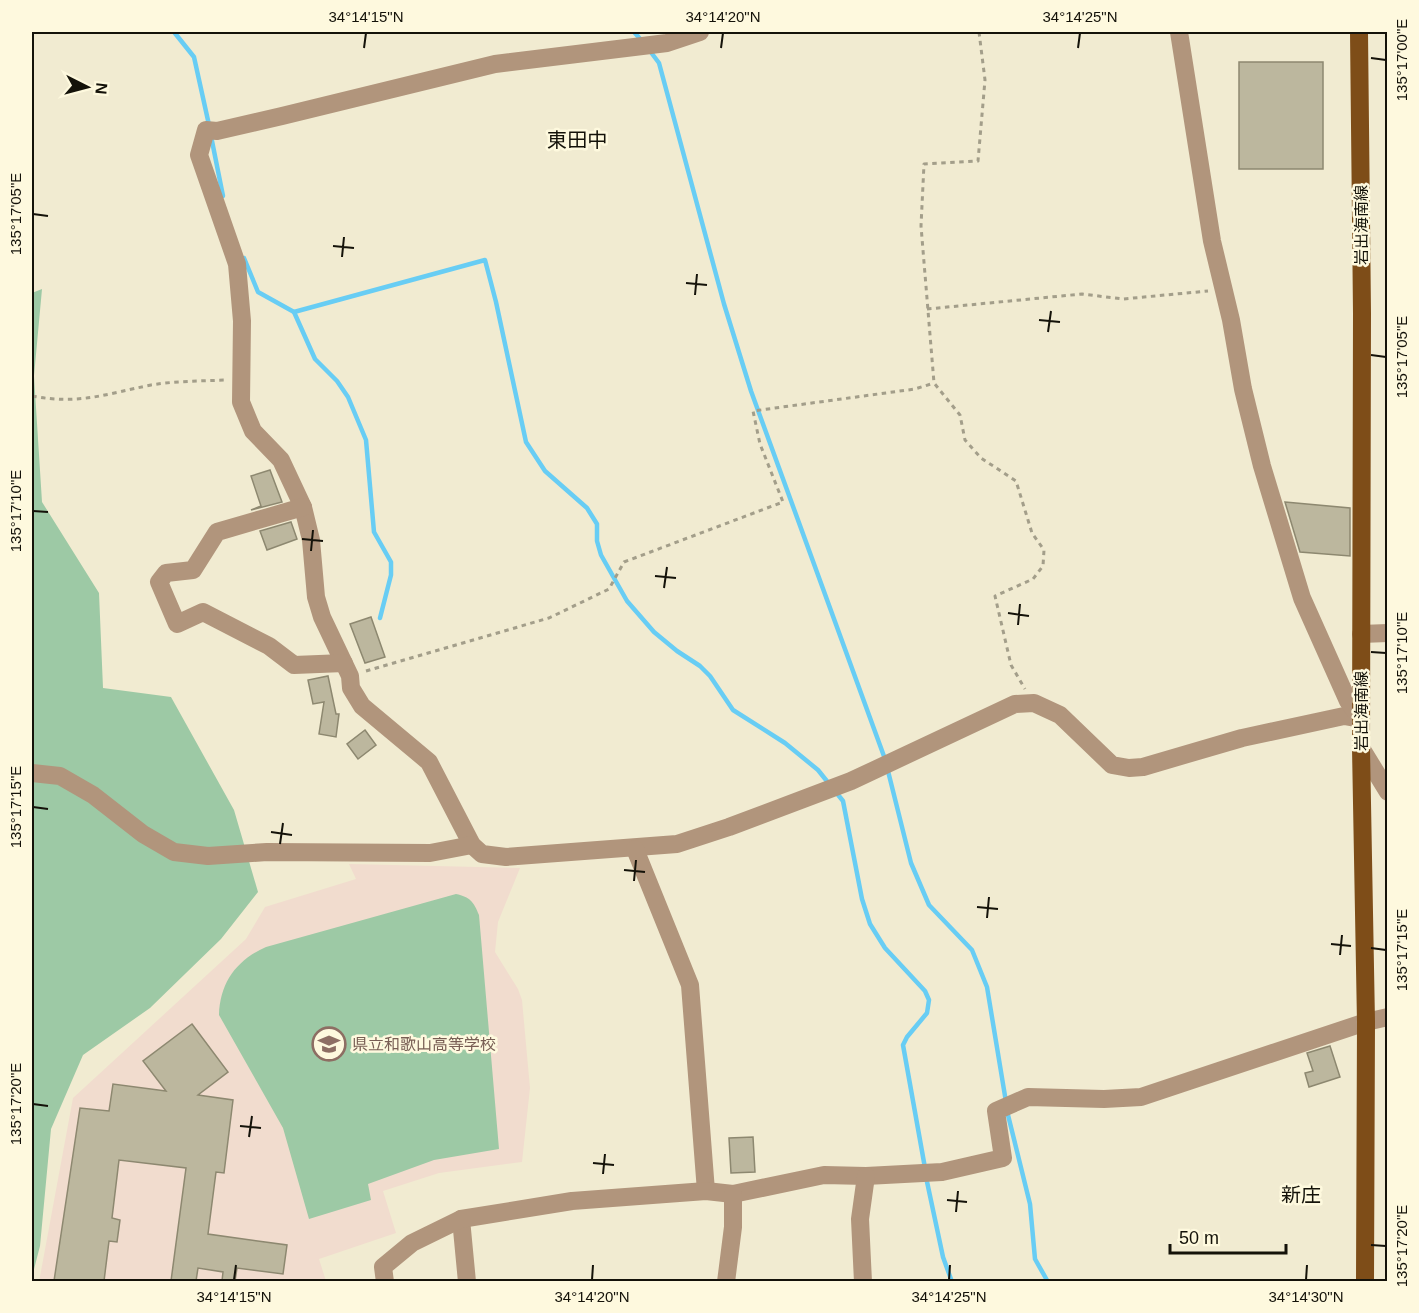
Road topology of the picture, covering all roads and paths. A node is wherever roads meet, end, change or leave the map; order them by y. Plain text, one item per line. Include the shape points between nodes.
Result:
1 (700, 32) edge
2 (979, 32) edge
3 (1179, 32) edge
4 (1359, 32) edge
5 (1223, 290) junction
6 (927, 309) junction
7 (242, 378) junction
8 (934, 383) junction
9 (32, 396) edge
10 (303, 507) junction
11 (1388, 633) edge
12 (1361, 634) junction
13 (347, 670) junction
14 (1034, 703) junction
15 (1361, 719) junction
16 (1361, 748) junction
17 (32, 773) edge
18 (1388, 792) edge
19 (472, 845) junction
20 (635, 849) junction
21 (1388, 1017) edge
22 (1366, 1022) junction
23 (866, 1176) junction
24 (706, 1191) junction
25 (733, 1194) junction
26 (462, 1219) junction
27 (386, 1281) edge
28 (467, 1281) edge
29 (726, 1281) edge
30 (863, 1281) edge
31 (1365, 1281) edge

1 - 7 street via 667,43 495,64 250,124 206,130 200,155 237,264
2 - 6 path via 985,80 978,161 924,164 921,226
3 - 5 street
4 - 12 main road, 岩出海南線
5 - 6 path via 1123,299 1082,294
5 - 15 street via 1243,389 1281,535 1302,598 1348,701
6 - 8 path
7 - 9 path via 153,385 94,399
7 - 10 street via 241,402 253,431 280,460
8 - 13 path via 915,389 753,411 760,444 783,501 624,562 609,589 549,618
8 - 14 path via 960,415 965,440 981,458 1016,481 1032,533 1044,550 1042,566 1033,579 995,596 1011,665
10 - 13 street via 311,540 316,597
10 - 13 street via 217,532 193,570 166,573 159,582 177,624 203,612 270,646 294,665
11 - 12 street
12 - 15 main road, 岩出海南線
13 - 19 street via 351,688 362,706 429,762
14 - 15 street via 1059,715 1112,765 1128,768 1344,716
14 - 20 street via 1015,704 851,781 729,828 676,844
15 - 16 main road, 岩出海南線
16 - 18 street
16 - 22 main road, 岩出海南線
17 - 19 street via 60,776 174,852 208,856 267,852 430,853
19 - 20 street via 482,854 506,856
20 - 24 street via 690,985
21 - 22 street
22 - 23 street via 1141,1097 1028,1097 996,1111 1003,1158 942,1172
22 - 31 main road, 岩出海南線
23 - 25 street via 824,1175
23 - 30 street via 860,1219
24 - 25 street
24 - 26 street via 572,1201
25 - 29 street
26 - 27 street via 412,1244 383,1267
26 - 28 street

